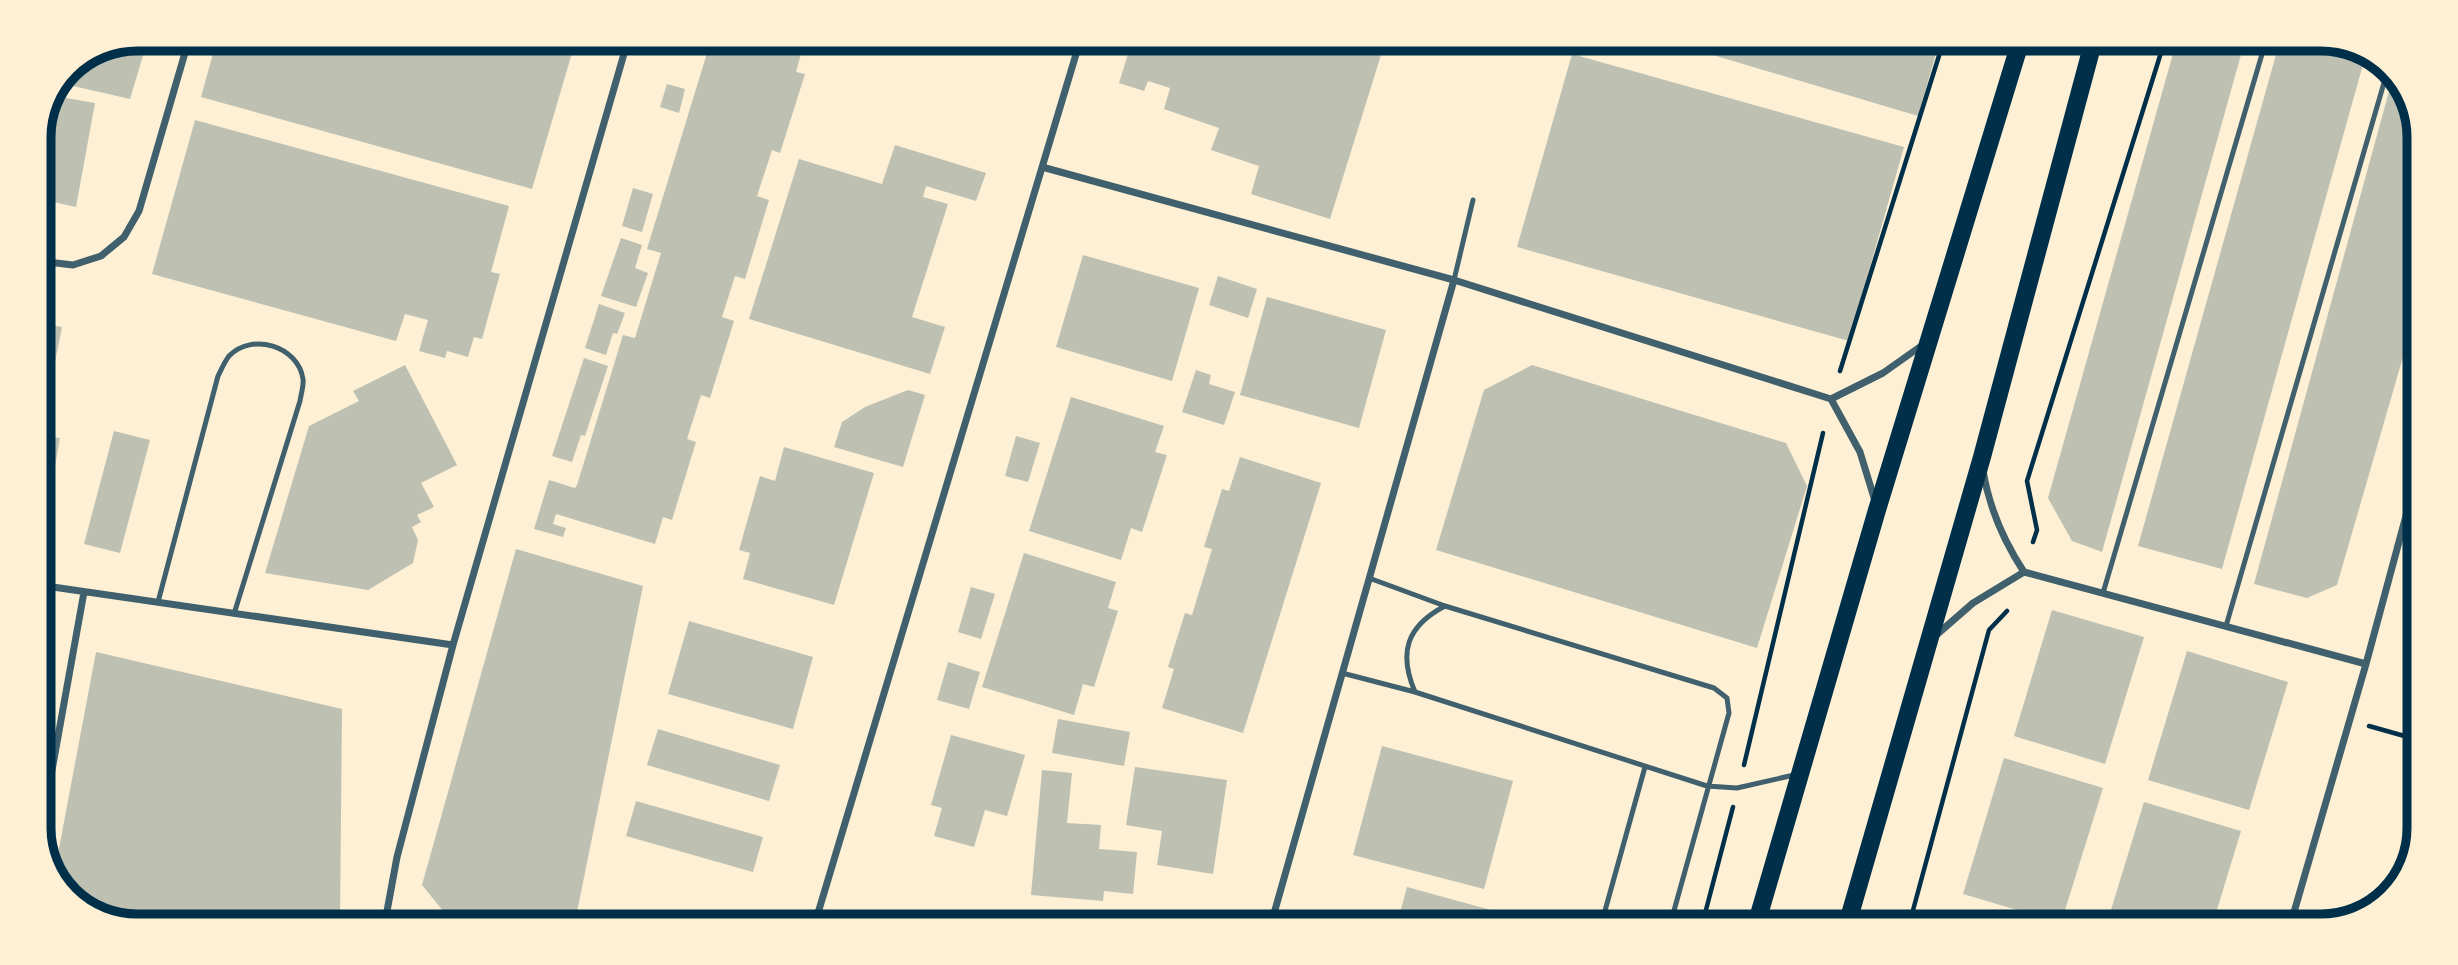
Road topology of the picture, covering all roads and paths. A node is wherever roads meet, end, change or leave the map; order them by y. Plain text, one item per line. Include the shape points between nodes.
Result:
1 (186, 51) edge
2 (625, 51) edge
3 (1077, 51) edge
4 (1940, 51) edge
5 (2018, 51) edge
6 (2091, 51) edge
7 (2161, 51) edge
8 (2263, 51) edge
9 (2385, 80) edge
10 (1042, 167) junction
11 (1473, 200) dead end
12 (51, 262) edge
13 (1454, 281) junction
14 (1930, 340) junction
15 (1831, 399) junction
16 (1982, 457) junction
17 (1877, 510) junction
18 (2407, 512) edge
19 (2024, 572) junction
20 (1369, 578) junction
21 (51, 587) edge
22 (84, 592) junction
23 (2104, 593) junction
24 (158, 602) junction
25 (1445, 606) junction
26 (234, 614) junction
27 (2226, 626) junction
28 (1929, 642) junction
29 (453, 645) junction
30 (2366, 664) junction
31 (1342, 673) junction
32 (1415, 692) junction
33 (2349, 721) junction
34 (2407, 737) edge
35 (1645, 767) junction
36 (1801, 773) junction
37 (51, 776) edge
38 (1707, 786) junction
39 (1738, 788) junction
40 (386, 914) edge
41 (818, 914) edge
42 (1274, 914) edge
43 (1604, 914) edge
44 (1673, 914) edge
45 (1705, 914) edge
46 (1759, 914) edge
47 (1850, 914) edge
48 (1912, 914) edge
49 (2293, 914) edge

1 - 12 street via 139,211 124,237 102,256 73,265
2 - 29 street
3 - 10 street
4 - 15 path
5 - 14 main road
6 - 16 main road
7 - 19 path via 2027,481 2037,530
8 - 23 lane
9 - 27 lane
10 - 13 street
10 - 41 street
11 - 13 lane
13 - 15 street
13 - 20 street
14 - 15 street via 1883,373
14 - 17 main road
15 - 17 street via 1860,452
15 - 39 path
16 - 19 street via 1994,517
16 - 28 main road
17 - 36 main road
18 - 30 street
19 - 23 street
19 - 28 street via 1973,603
19 - 48 path via 2011,607 1989,630
20 - 25 lane
20 - 31 street
21 - 22 street
22 - 24 street
22 - 37 street
23 - 27 street
24 - 26 street
24 - 26 lane via 218,376 230,356 250,344 273,345 292,357 303,378 300,401
25 - 32 lane via 1426,616 1406,651 1407,672
25 - 38 lane via 1721,692 1729,713
26 - 29 street
27 - 30 street
28 - 47 main road
29 - 40 street
30 - 33 street
31 - 32 lane
31 - 42 street
32 - 35 lane
33 - 34 path
33 - 49 street
35 - 38 lane
35 - 43 lane
36 - 39 lane
36 - 46 main road
38 - 39 lane
38 - 44 lane
39 - 45 path

